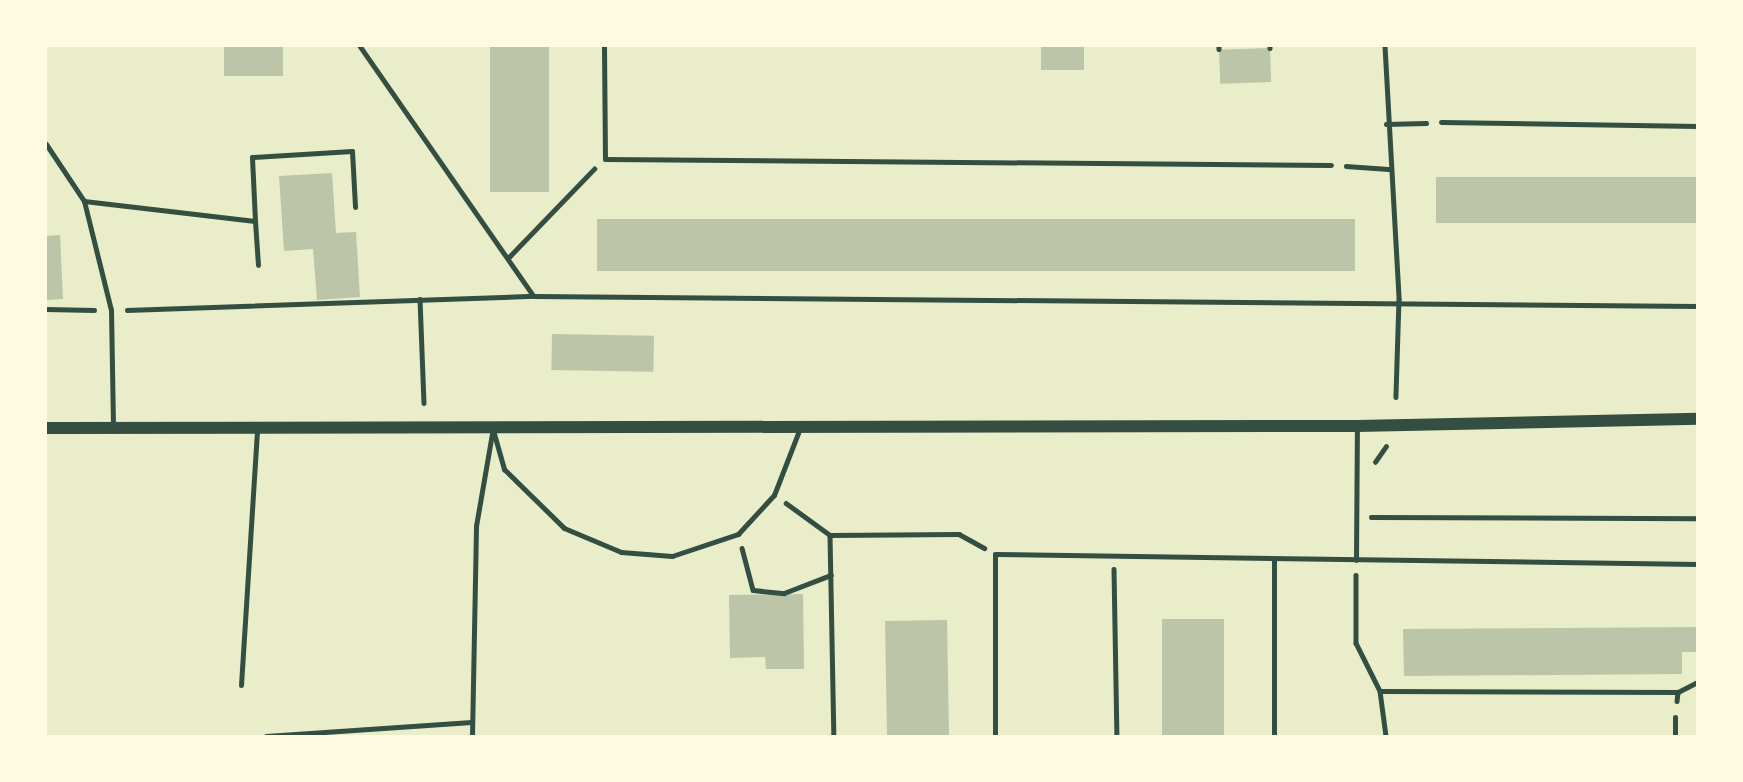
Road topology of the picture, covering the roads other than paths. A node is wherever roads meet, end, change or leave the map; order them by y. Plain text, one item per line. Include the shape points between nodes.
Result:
1 (604, 46) edge
2 (1441, 122) road end
3 (1698, 125) edge
4 (46, 144) edge
5 (1331, 165) road end
6 (84, 201) junction
7 (355, 207) dead end
8 (255, 221) junction
9 (258, 265) dead end
10 (1698, 419) edge
11 (1357, 426) junction
12 (113, 427) junction
13 (46, 428) edge
14 (257, 428) junction
15 (800, 428) junction
16 (493, 430) junction
17 (1274, 559) junction
18 (1356, 560) junction
19 (1698, 564) edge
20 (241, 685) dead end
21 (1675, 717) road end
22 (472, 722) junction
23 (266, 737) edge
24 (472, 737) edge
25 (995, 737) edge
26 (1274, 737) edge
27 (1675, 737) edge

1 - 5 lane via 605,159
2 - 3 lane
4 - 6 lane
6 - 8 lane
6 - 12 lane via 111,310
7 - 8 lane via 352,151 252,157
8 - 9 lane
10 - 11 street
11 - 15 street
11 - 18 lane
12 - 13 street
12 - 14 street
14 - 16 street
14 - 20 lane
15 - 16 street
15 - 16 lane via 774,495 738,534 672,556 621,552 564,528 504,469
16 - 22 lane via 476,526
17 - 18 lane
17 - 25 lane via 995,554
17 - 26 lane
18 - 19 lane
21 - 27 lane
22 - 23 lane
22 - 24 lane

